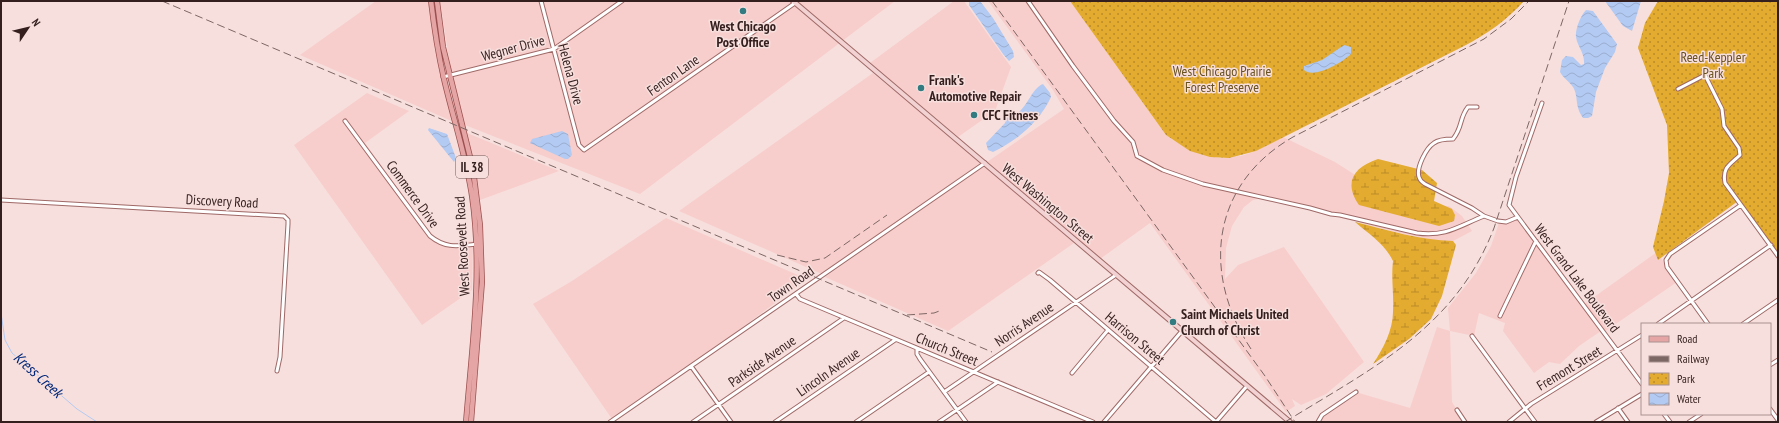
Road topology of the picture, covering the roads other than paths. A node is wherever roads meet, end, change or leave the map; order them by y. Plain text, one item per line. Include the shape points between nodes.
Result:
1 (431, 1) edge
2 (437, 1) edge
3 (541, 1) edge
4 (622, 1) edge
5 (1028, 1) edge
6 (794, 2) edge
7 (554, 49) junction
8 (446, 77) junction
9 (1678, 89) dead end
10 (1542, 103) dead end
11 (1476, 107) dead end
12 (345, 121) dead end
13 (584, 150) joint
14 (985, 163) junction
15 (1, 200) edge
16 (1741, 205) junction
17 (1484, 216) junction
18 (1518, 217) junction
19 (1536, 241) junction
20 (479, 244) junction
21 (1771, 245) junction
22 (1778, 256) edge
23 (1038, 273) dead end
24 (1116, 275) junction
25 (796, 294) junction
26 (1691, 300) junction
27 (1778, 300) edge
28 (1076, 302) junction
29 (1500, 316) dead end
30 (844, 318) junction
31 (1659, 323) edge
32 (1707, 323) edge
33 (1744, 323) edge
34 (1108, 330) junction
35 (1182, 331) junction
36 (1472, 336) dead end
37 (1641, 336) edge
38 (894, 340) junction
39 (917, 349) junction
40 (1618, 351) junction
41 (691, 366) junction
42 (1152, 367) junction
43 (277, 372) dead end
44 (929, 372) junction
45 (974, 372) junction
46 (1072, 373) dead end
47 (998, 382) junction
48 (1641, 383) edge
49 (1247, 386) junction
50 (944, 392) junction
51 (1356, 392) dead end
52 (1641, 395) edge
53 (719, 404) junction
54 (1525, 408) junction
55 (1618, 408) junction
56 (958, 410) junction
57 (1457, 410) dead end
58 (1771, 410) edge
59 (1700, 415) edge
60 (1778, 419) edge
61 (466, 422) edge
62 (472, 422) edge
63 (610, 422) edge
64 (693, 422) edge
65 (732, 422) edge
66 (775, 422) edge
67 (856, 422) edge
68 (939, 422) edge
69 (966, 422) edge
70 (1093, 422) edge
71 (1104, 422) edge
72 (1216, 422) edge
73 (1290, 422) edge
74 (1318, 422) edge
75 (1465, 422) edge
76 (1509, 422) edge
77 (1535, 422) edge
78 (1596, 422) edge
79 (1628, 422) edge
80 (1689, 422) edge
81 (1773, 422) edge

1 - 8 main road, West Roosevelt Road / IL 38 via 437,45
2 - 8 main road, West Roosevelt Road / IL 38
3 - 7 street, Helena Drive
4 - 7 street, Wegner Drive
5 - 17 street via 1072,66 1133,142 1137,156 1157,167 1210,186 1417,233 1453,231
6 - 13 street, Fenton Lane
6 - 14 main road, West Washington Street
7 - 8 street, Wegner Drive
7 - 13 street, Helena Drive via 579,145
8 - 20 main road, West Roosevelt Road / IL 38 via 468,169
9 - 16 street via 1705,75 1722,109 1724,126 1739,148 1740,155 1727,166 1724,175 1725,183
10 - 18 street, West Grand Lake Boulevard via 1509,204
11 - 17 street, West Grand Lake Boulevard via 1468,107 1463,114 1460,130 1453,139 1435,142 1426,152 1418,172 1419,179 1425,184
12 - 20 street, Commerce Drive via 430,236 449,246
14 - 24 main road, West Washington Street
14 - 25 street, Town Road
15 - 43 street, Discovery Road via 284,216 288,224
16 - 21 street
16 - 26 street via 1670,254 1666,260 1666,265
17 - 18 street, West Grand Lake Boulevard via 1502,222
18 - 19 street, West Grand Lake Boulevard
19 - 29 street
19 - 40 street, West Grand Lake Boulevard
20 - 61 main road, West Roosevelt Road / IL 38
20 - 62 main road, West Roosevelt Road / IL 38 via 481,299
21 - 22 street
21 - 26 street
23 - 28 street, Harrison Street
24 - 28 street, Norris Avenue
24 - 35 main road, West Washington Street
25 - 30 street, Church Street via 800,299
25 - 41 street, Town Road
26 - 31 street
26 - 32 street
27 - 33 street
28 - 34 street, Harrison Street
28 - 45 street, Norris Avenue
30 - 38 street, Church Street
30 - 53 street, Parkside Avenue
34 - 42 street, Harrison Street
34 - 46 street
35 - 42 street
35 - 49 main road, West Washington Street
36 - 54 street
37 - 40 street, Fremont Street
38 - 39 street, Church Street
38 - 66 street, Lincoln Avenue
39 - 44 street via 917,354
39 - 45 street, Church Street
40 - 48 street, West Grand Lake Boulevard
40 - 54 street, Fremont Street
41 - 53 street
41 - 63 street, Town Road
42 - 71 street
42 - 72 street, Harrison Street
44 - 50 street
44 - 67 street
45 - 47 street, Church Street
45 - 50 street, Norris Avenue
47 - 56 street
47 - 70 street, Church Street
49 - 72 street
49 - 73 main road, West Washington Street
50 - 56 street
51 - 74 street via 1322,415
52 - 55 street
53 - 64 street, Parkside Avenue
53 - 65 street
54 - 76 street, Fremont Street
54 - 77 street
55 - 78 street
55 - 79 street
56 - 68 street
56 - 69 street
57 - 75 street
58 - 60 street
59 - 80 street
60 - 81 street

